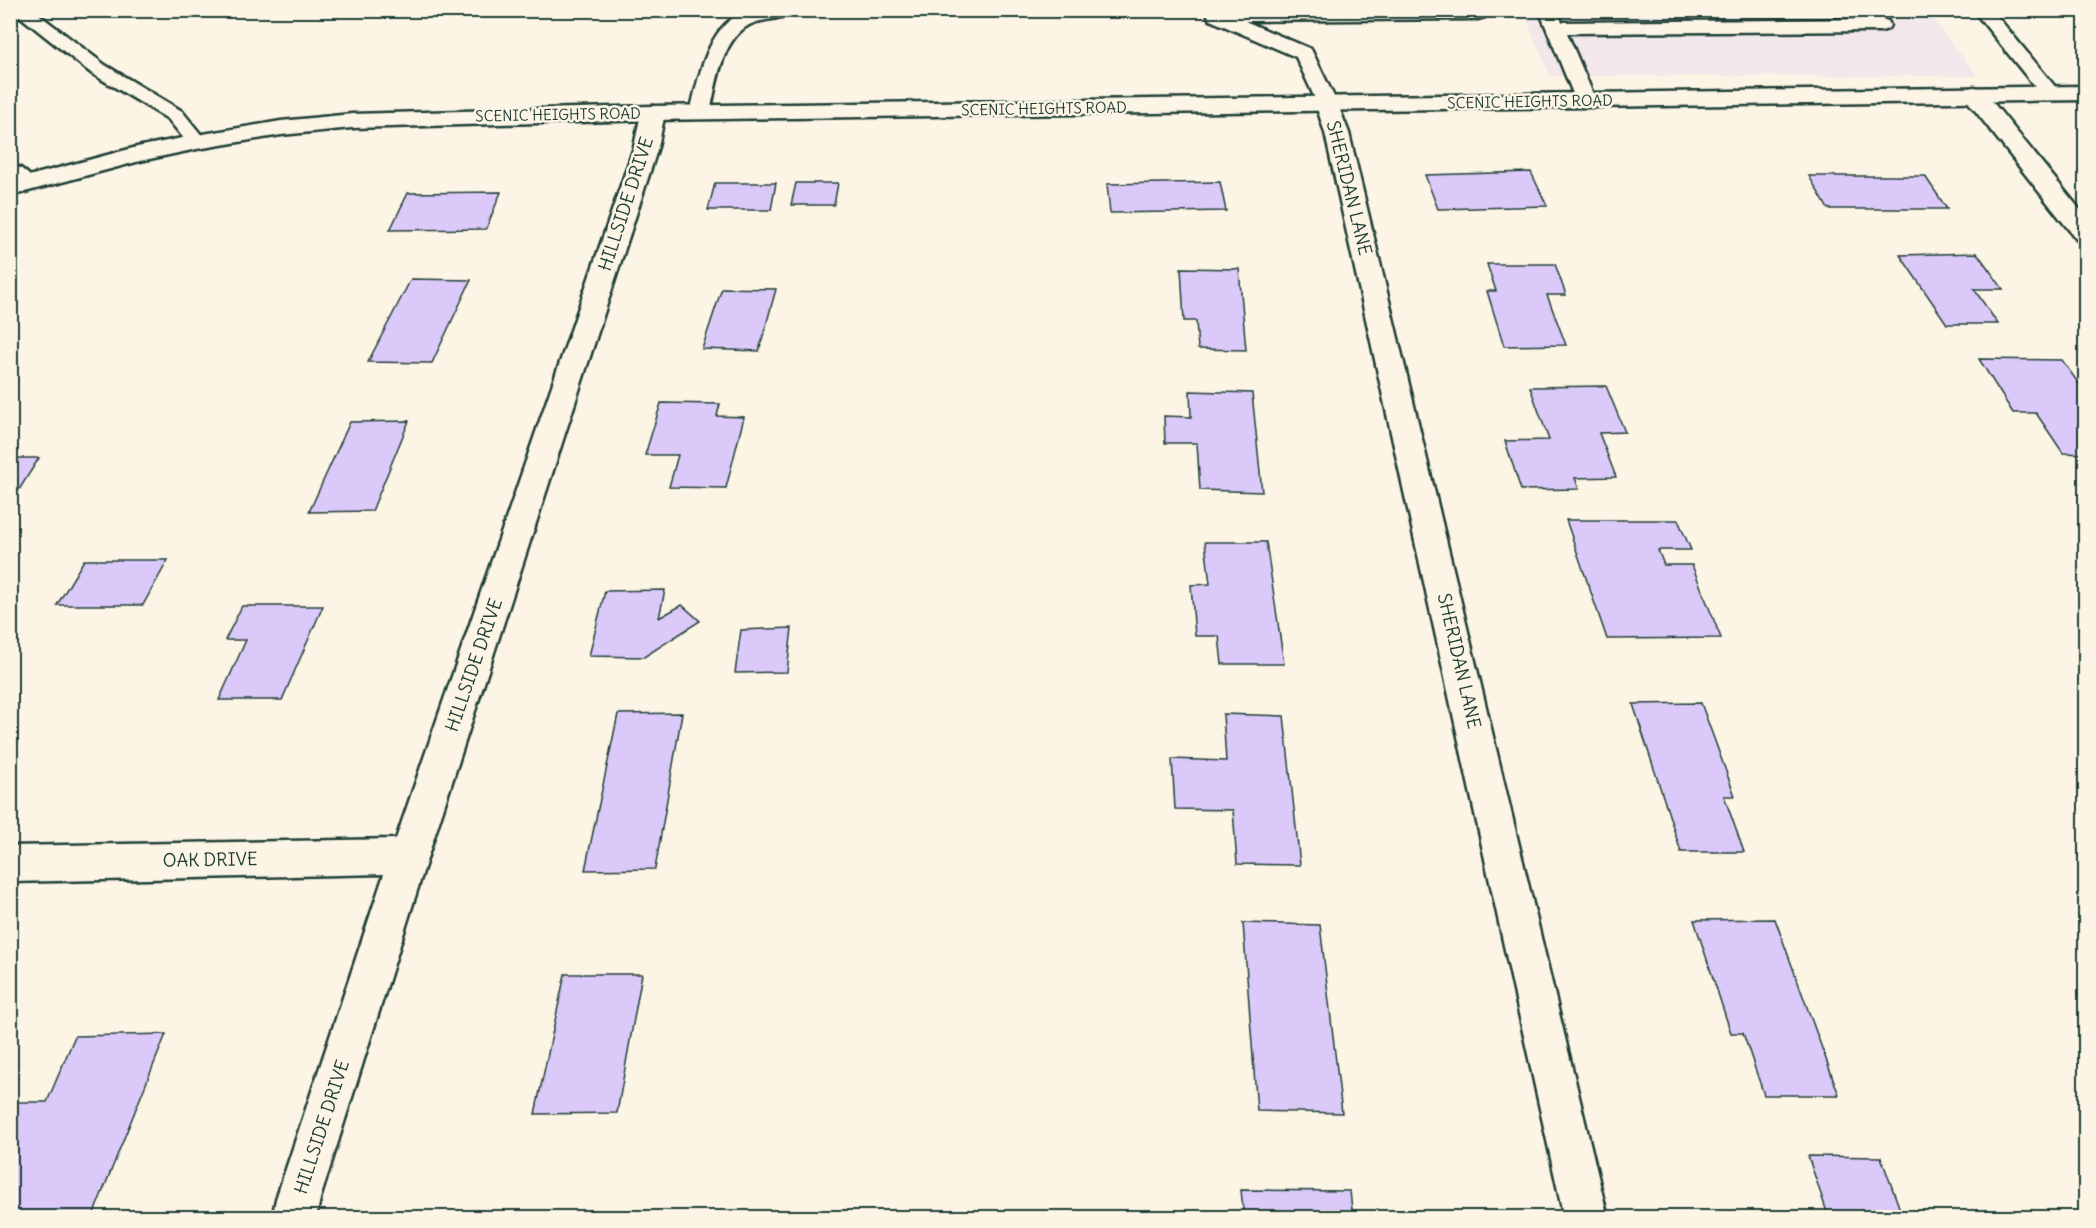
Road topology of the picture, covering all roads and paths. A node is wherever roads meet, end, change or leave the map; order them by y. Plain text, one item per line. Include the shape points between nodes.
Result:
1 (21, 10) edge
2 (1478, 10) edge
3 (1982, 10) edge
4 (774, 13) dead end
5 (1209, 13) edge
6 (1317, 15) junction
7 (1551, 19) edge
8 (1881, 25) dead end
9 (1304, 53) junction
10 (2050, 93) junction
11 (2085, 93) edge
12 (1974, 94) junction
13 (1586, 101) junction
14 (1328, 105) junction
15 (653, 113) junction
16 (700, 113) junction
17 (197, 142) junction
18 (15, 181) edge
19 (2085, 234) edge
20 (409, 856) junction
21 (10, 864) edge
22 (294, 1218) edge
23 (1587, 1218) edge

1 - 17 lane via 98,69 175,115
2 - 6 lane via 1479,13
3 - 10 lane
4 - 16 lane via 742,21 721,46
5 - 6 lane
5 - 9 lane
6 - 9 lane
7 - 8 lane
7 - 13 lane
9 - 14 lane
10 - 11 street, SCENIC HEIGHTS ROAD
10 - 12 street, SCENIC HEIGHTS ROAD
12 - 13 street, SCENIC HEIGHTS ROAD
12 - 19 street
13 - 14 street, SCENIC HEIGHTS ROAD
14 - 16 street, SCENIC HEIGHTS ROAD
14 - 23 street, SHERIDAN LANE
15 - 16 street, SCENIC HEIGHTS ROAD
15 - 17 street, SCENIC HEIGHTS ROAD via 352,121
15 - 20 street, HILLSIDE DRIVE via 646,147
17 - 18 street, SCENIC HEIGHTS ROAD
20 - 21 street, OAK DRIVE
20 - 22 street, HILLSIDE DRIVE

